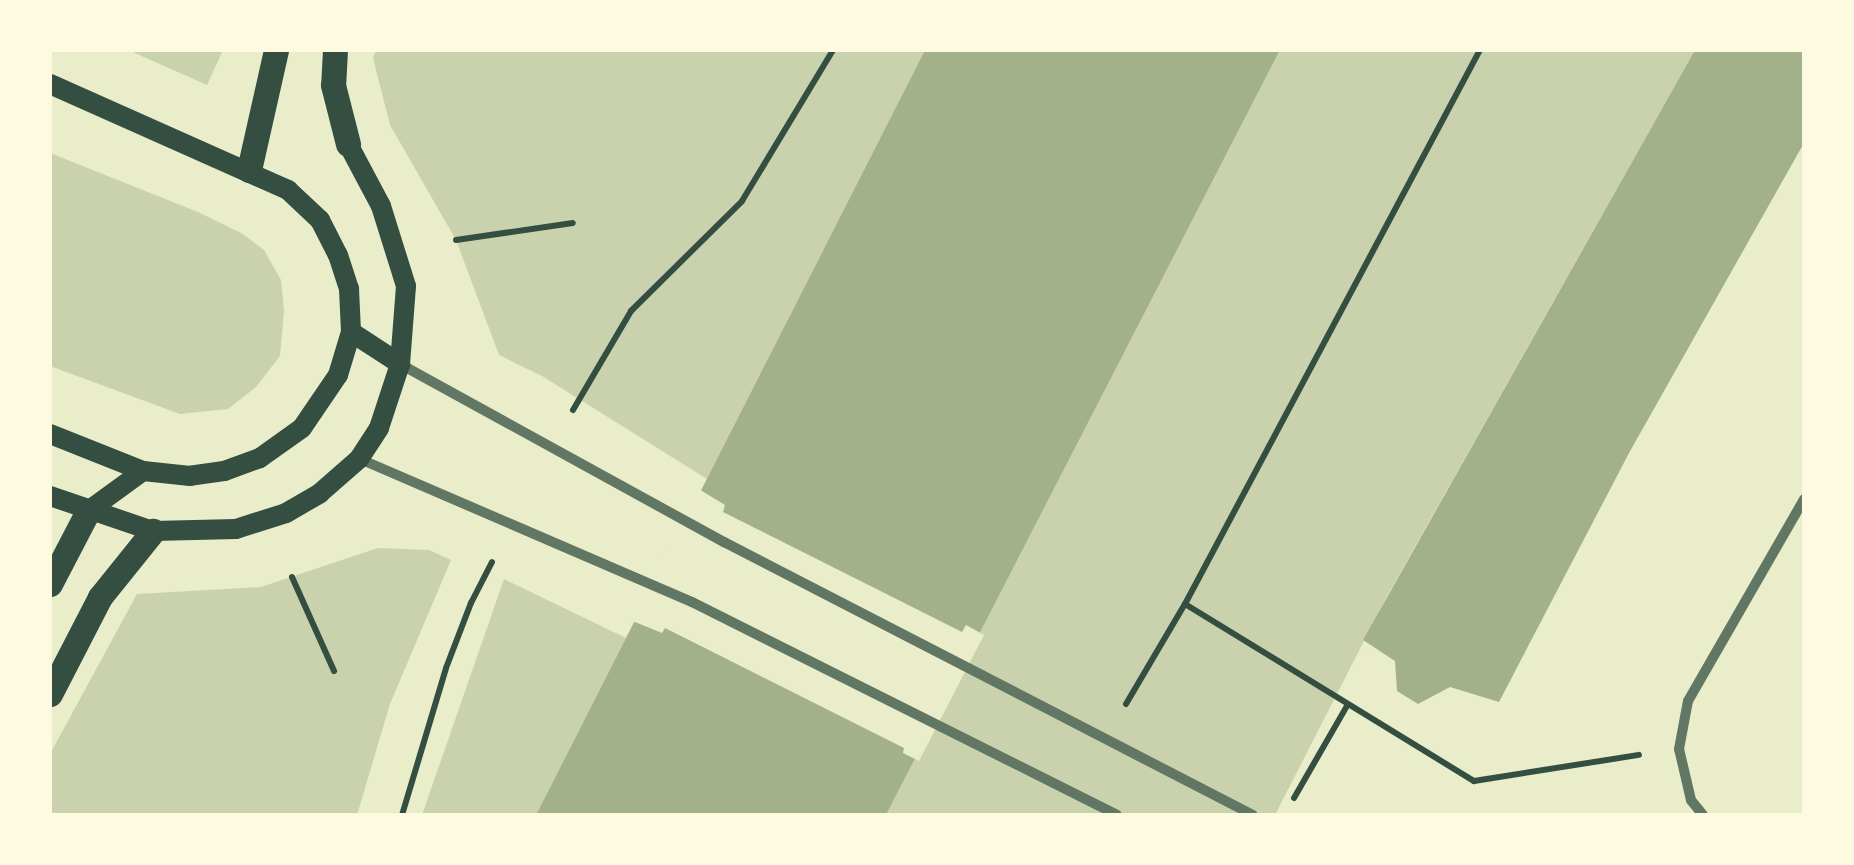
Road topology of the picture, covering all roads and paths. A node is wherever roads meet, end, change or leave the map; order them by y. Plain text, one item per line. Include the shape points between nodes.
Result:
1 (276, 50) edge
2 (335, 50) edge
3 (1480, 50) edge
4 (50, 84) edge
5 (348, 144) joint
6 (248, 170) junction
7 (573, 223) dead end
8 (456, 240) dead end
9 (351, 332) junction
10 (400, 364) junction
11 (50, 434) edge
12 (359, 459) junction
13 (143, 471) junction
14 (50, 496) edge
15 (1804, 499) edge
16 (88, 512) junction
17 (153, 531) junction
18 (292, 578) dead end
19 (50, 584) edge
20 (1185, 604) junction
21 (334, 671) dead end
22 (50, 694) edge
23 (1348, 704) junction
24 (1118, 718) dead end
25 (1680, 749) junction
26 (1115, 814) edge
27 (1253, 815) edge
28 (1284, 815) edge
29 (1703, 815) edge

1 - 6 main road
2 - 5 main road via 333,85
3 - 20 path
4 - 6 main road
5 - 10 main road via 397,245 406,286
6 - 9 main road via 288,190 320,220 349,289
7 - 8 path
9 - 10 main road
9 - 13 main road via 323,401 302,428 260,458 190,476
10 - 12 main road via 379,428
10 - 27 street via 724,542
11 - 13 main road
12 - 17 main road via 286,513 236,528
12 - 26 street via 692,602
13 - 16 main road
14 - 16 main road
15 - 25 street via 1688,701
16 - 17 main road
16 - 19 main road
17 - 22 main road via 100,596
18 - 21 path
20 - 23 path
20 - 24 path
23 - 25 path via 1474,781
23 - 28 path
25 - 29 street via 1691,800

